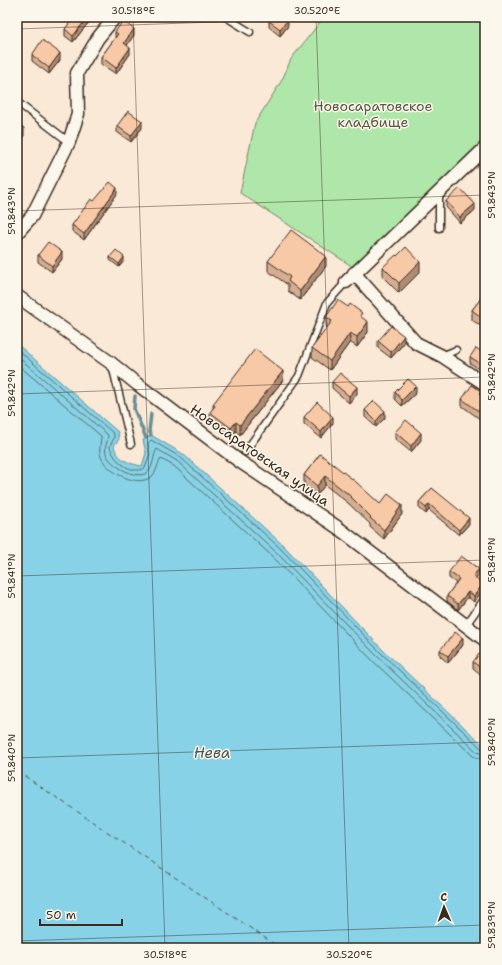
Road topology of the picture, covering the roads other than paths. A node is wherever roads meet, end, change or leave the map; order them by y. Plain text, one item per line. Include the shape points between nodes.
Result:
1 (114, 17) edge
2 (226, 17) edge
3 (250, 32) dead end
4 (17, 102) edge
5 (68, 142) junction
6 (485, 148) edge
7 (439, 192) junction
8 (439, 228) dead end
9 (17, 233) edge
10 (354, 273) junction
11 (346, 282) joint
12 (17, 296) edge
13 (456, 350) dead end
14 (442, 356) junction
15 (111, 363) junction
16 (485, 384) edge
17 (131, 444) dead end
18 (245, 452) dead end
19 (485, 598) edge
20 (466, 625) junction
21 (485, 640) edge

1 - 5 street via 77,73 78,114
2 - 3 lane
4 - 5 lane
5 - 9 street via 32,216
6 - 7 street
7 - 8 lane
7 - 10 street
10 - 11 street
10 - 14 street via 416,343
11 - 18 lane via 327,304 299,376
12 - 15 street, Новосаратовская улица
13 - 14 lane
14 - 16 street
15 - 17 lane
15 - 20 street, Новосаратовская улица via 239,460 337,527
19 - 20 lane
20 - 21 street, Новосаратовская улица

